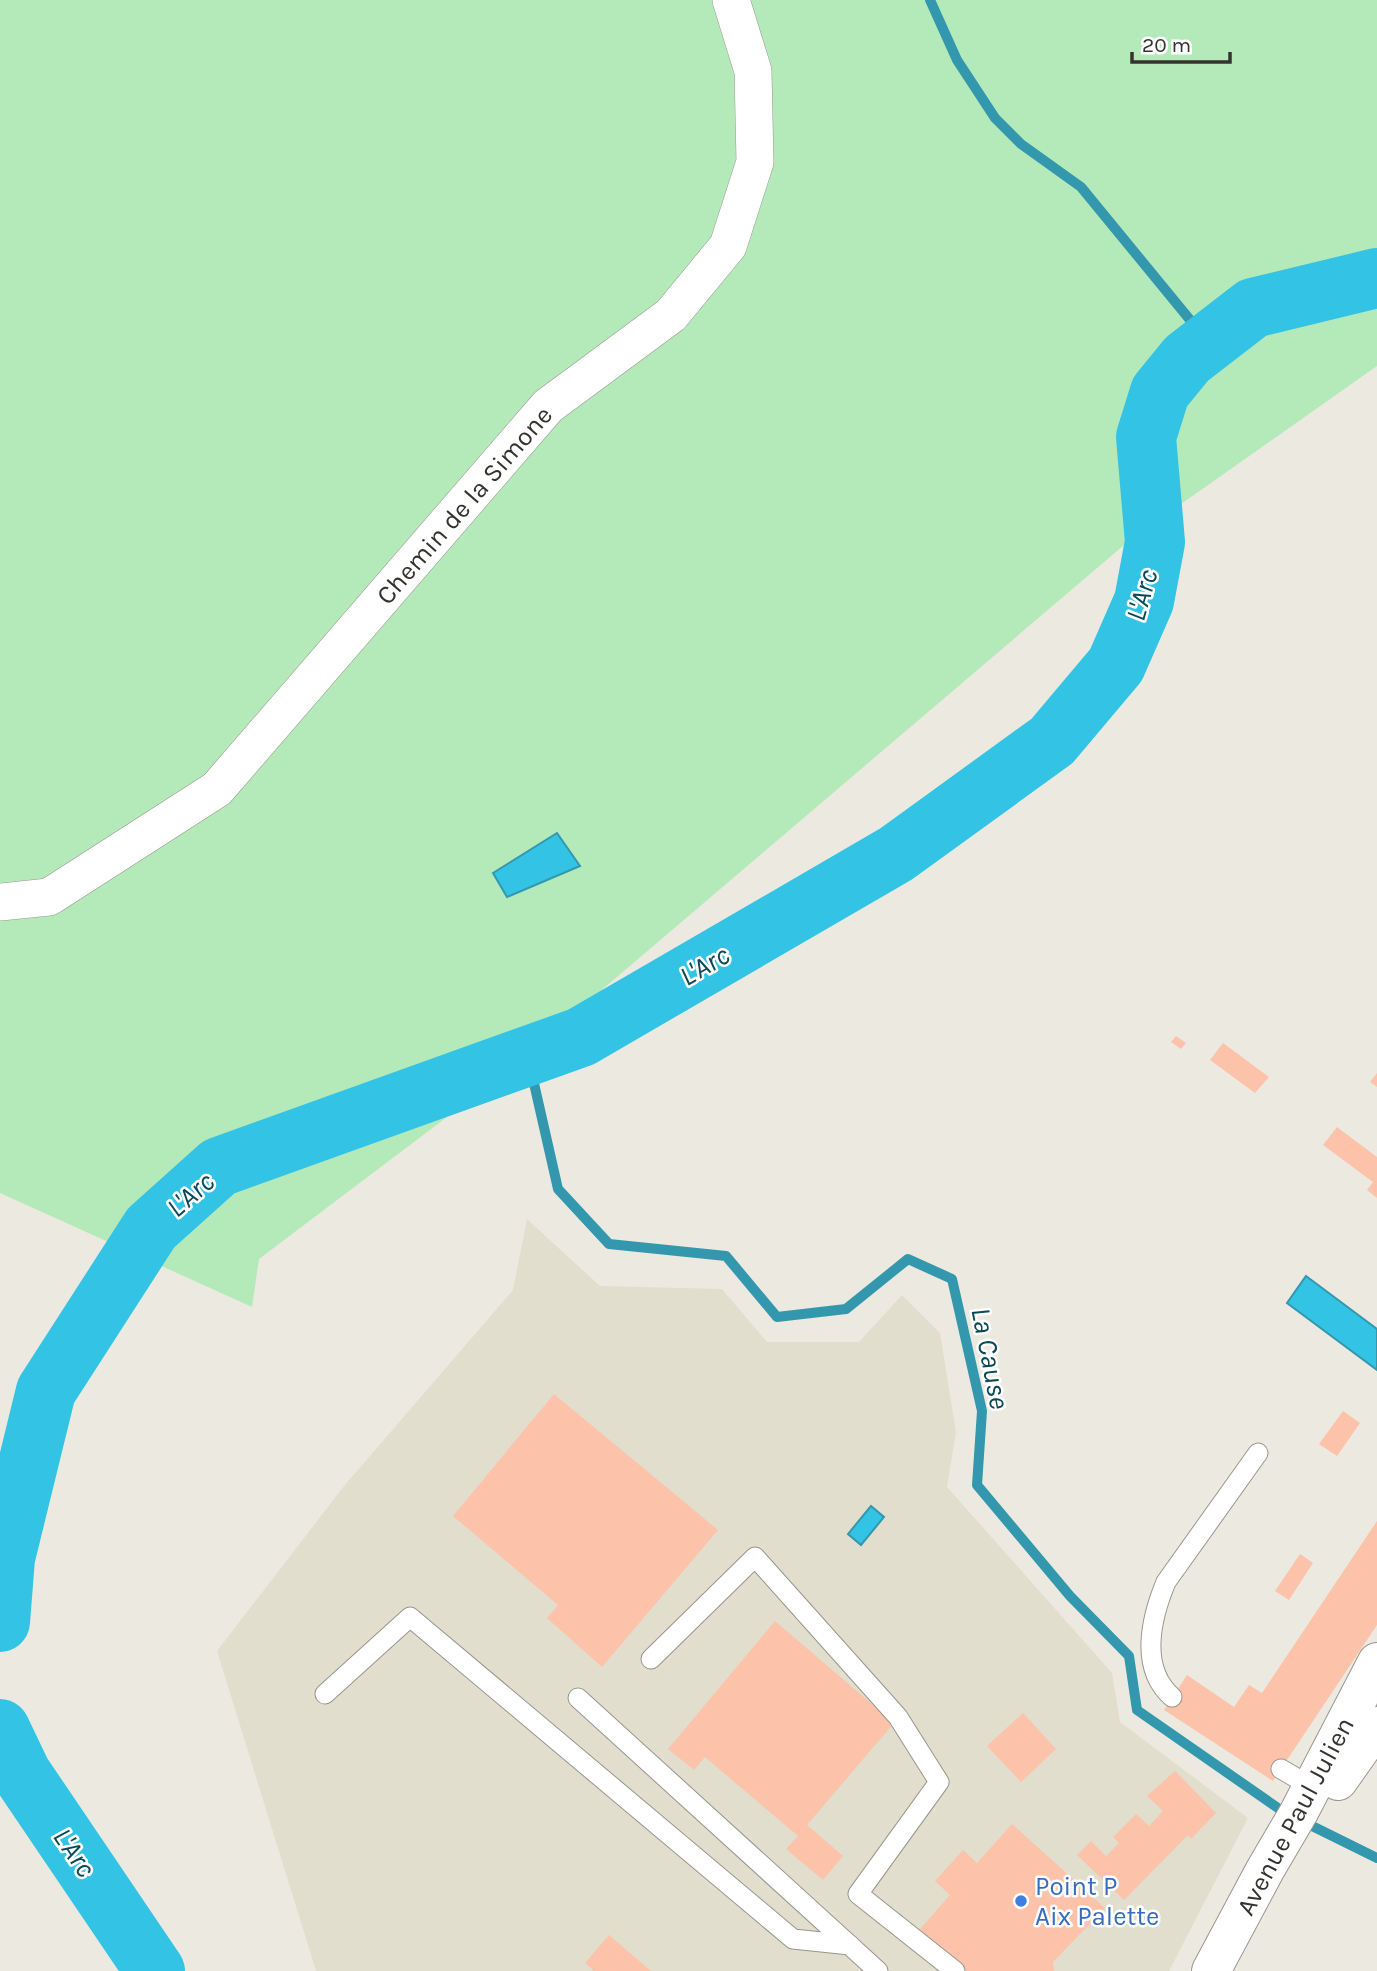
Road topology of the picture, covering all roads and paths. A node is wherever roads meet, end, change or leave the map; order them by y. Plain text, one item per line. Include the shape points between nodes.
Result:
1 (732, 0) edge
2 (0, 902) edge
3 (1258, 1453) dead end
4 (651, 1659) dead end
5 (1377, 1661) edge
6 (325, 1694) dead end
7 (1172, 1697) dead end
8 (579, 1698) dead end
9 (1377, 1726) edge
10 (1306, 1796) junction
11 (1271, 1873) junction
12 (850, 1945) junction
13 (878, 1971) edge
14 (955, 1971) edge
15 (1212, 1971) edge
16 (1227, 1971) edge

1 - 2 street, Chemin de la Simone via 753,71 755,162 728,246 671,315 548,407 217,789 49,897
3 - 7 lane via 1166,1582 1158,1601 1152,1662 1160,1685
4 - 14 lane via 755,1556 898,1717 939,1782 858,1894
5 - 10 main road, Avenue Paul Julien
6 - 12 lane via 410,1617 793,1939
8 - 12 lane
9 - 10 main road, Avenue Paul Julien
10 - 11 main road, Avenue Paul Julien
11 - 15 main road, Avenue Paul Julien
11 - 16 main road, Avenue Paul Julien
12 - 13 lane

